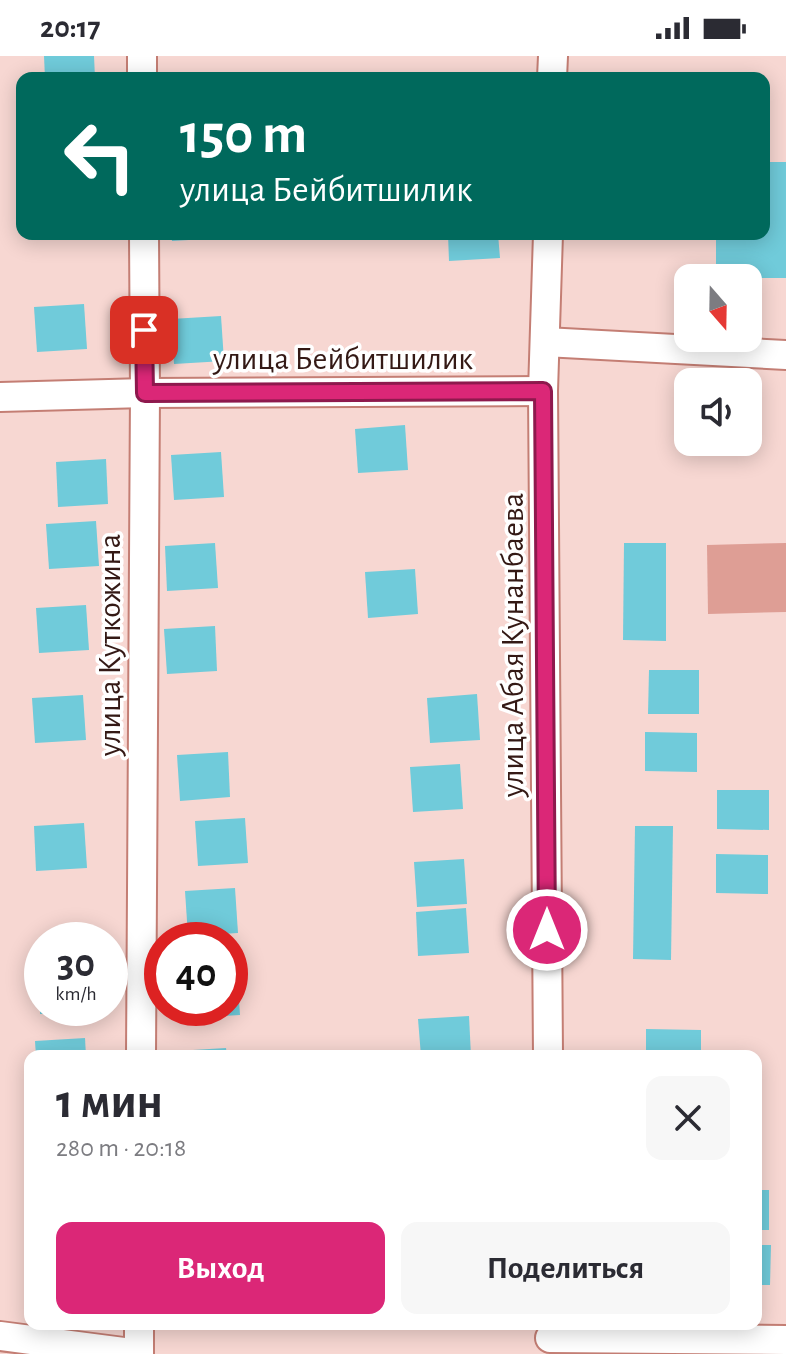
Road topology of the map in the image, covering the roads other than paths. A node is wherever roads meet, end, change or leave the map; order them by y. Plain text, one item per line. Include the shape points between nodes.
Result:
1 (144, 240) edge
2 (548, 240) edge
3 (545, 342) junction
4 (786, 355) edge
5 (543, 391) junction
6 (145, 393) junction
7 (0, 397) edge
8 (141, 1050) edge
9 (548, 1050) edge
10 (139, 1330) edge
11 (0, 1336) edge
12 (550, 1339) edge
13 (786, 1340) edge
14 (139, 1354) edge

1 - 6 street, улица Куткожина
2 - 3 street, улица Абая Кунанбаева
3 - 4 street
3 - 5 street, улица Абая Кунанбаева
5 - 6 street, улица Бейбитшилик
5 - 9 street, улица Абая Кунанбаева
6 - 7 street, улица Бейбитшилик
6 - 8 street, улица Куткожина
10 - 14 street
11 - 14 street
12 - 13 street

